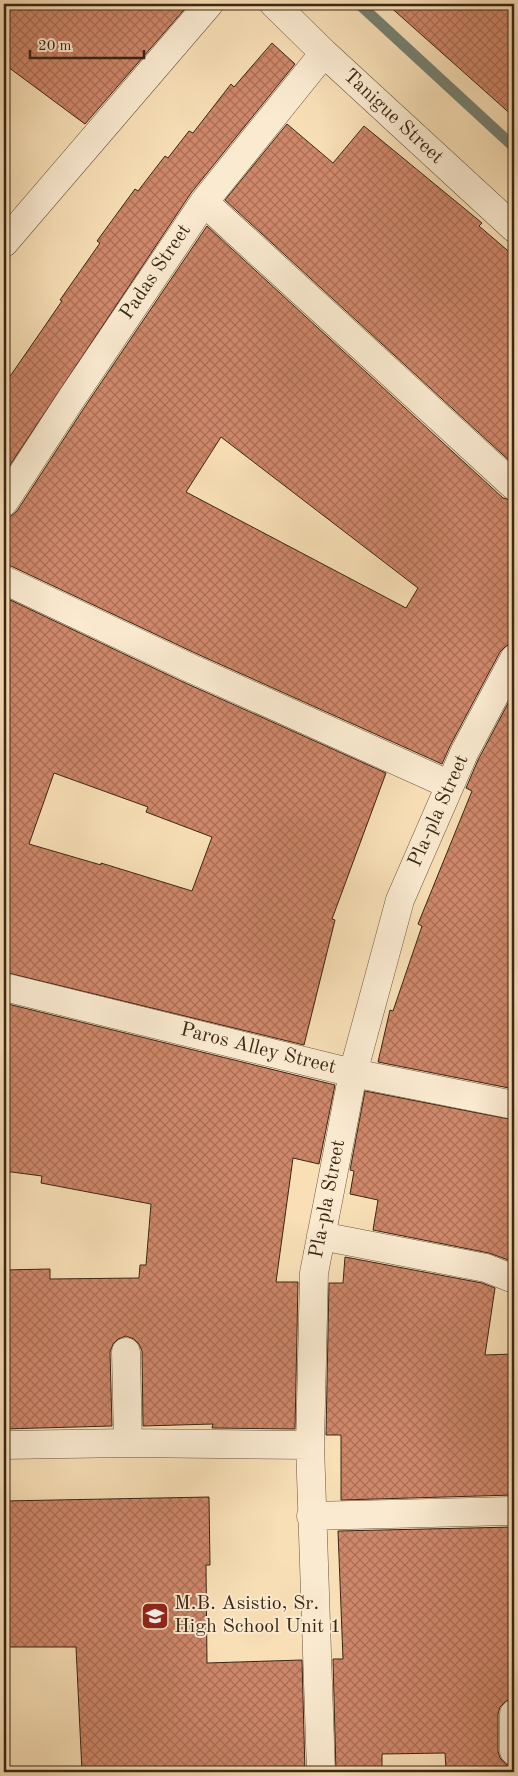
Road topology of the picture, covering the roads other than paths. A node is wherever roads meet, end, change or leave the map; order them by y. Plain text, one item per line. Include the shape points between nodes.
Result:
1 (209, 4) edge
2 (274, 4) edge
3 (324, 54) junction
4 (204, 202) junction
5 (514, 228) edge
6 (4, 243) edge
7 (514, 486) edge
8 (4, 502) edge
9 (4, 580) edge
10 (514, 659) edge
11 (450, 785) junction
12 (4, 987) edge
13 (352, 1072) junction
14 (513, 1101) edge
15 (321, 1236) junction
16 (514, 1279) edge
17 (126, 1352) dead end
18 (128, 1443) junction
19 (4, 1445) edge
20 (310, 1445) junction
21 (514, 1511) edge
22 (312, 1516) junction
23 (514, 1714) edge
24 (514, 1751) edge
25 (321, 1772) edge

1 - 6 street
2 - 3 street, Tanigue Street
3 - 4 street, Padas Street
3 - 5 street, Tanigue Street
4 - 7 street
4 - 8 street, Padas Street
9 - 11 street
10 - 11 street, Pla-pla Street
11 - 13 street, Pla-pla Street via 400,900
12 - 13 street, Paros Alley Street
13 - 14 street, Paros Alley Street
13 - 15 street, Pla-pla Street
15 - 16 street via 486,1268
15 - 20 street, Pla-pla Street via 314,1273
17 - 18 street
18 - 19 street
18 - 20 street
20 - 22 street, Pla-pla Street
21 - 22 street
22 - 25 street, Pla-pla Street
23 - 24 street

